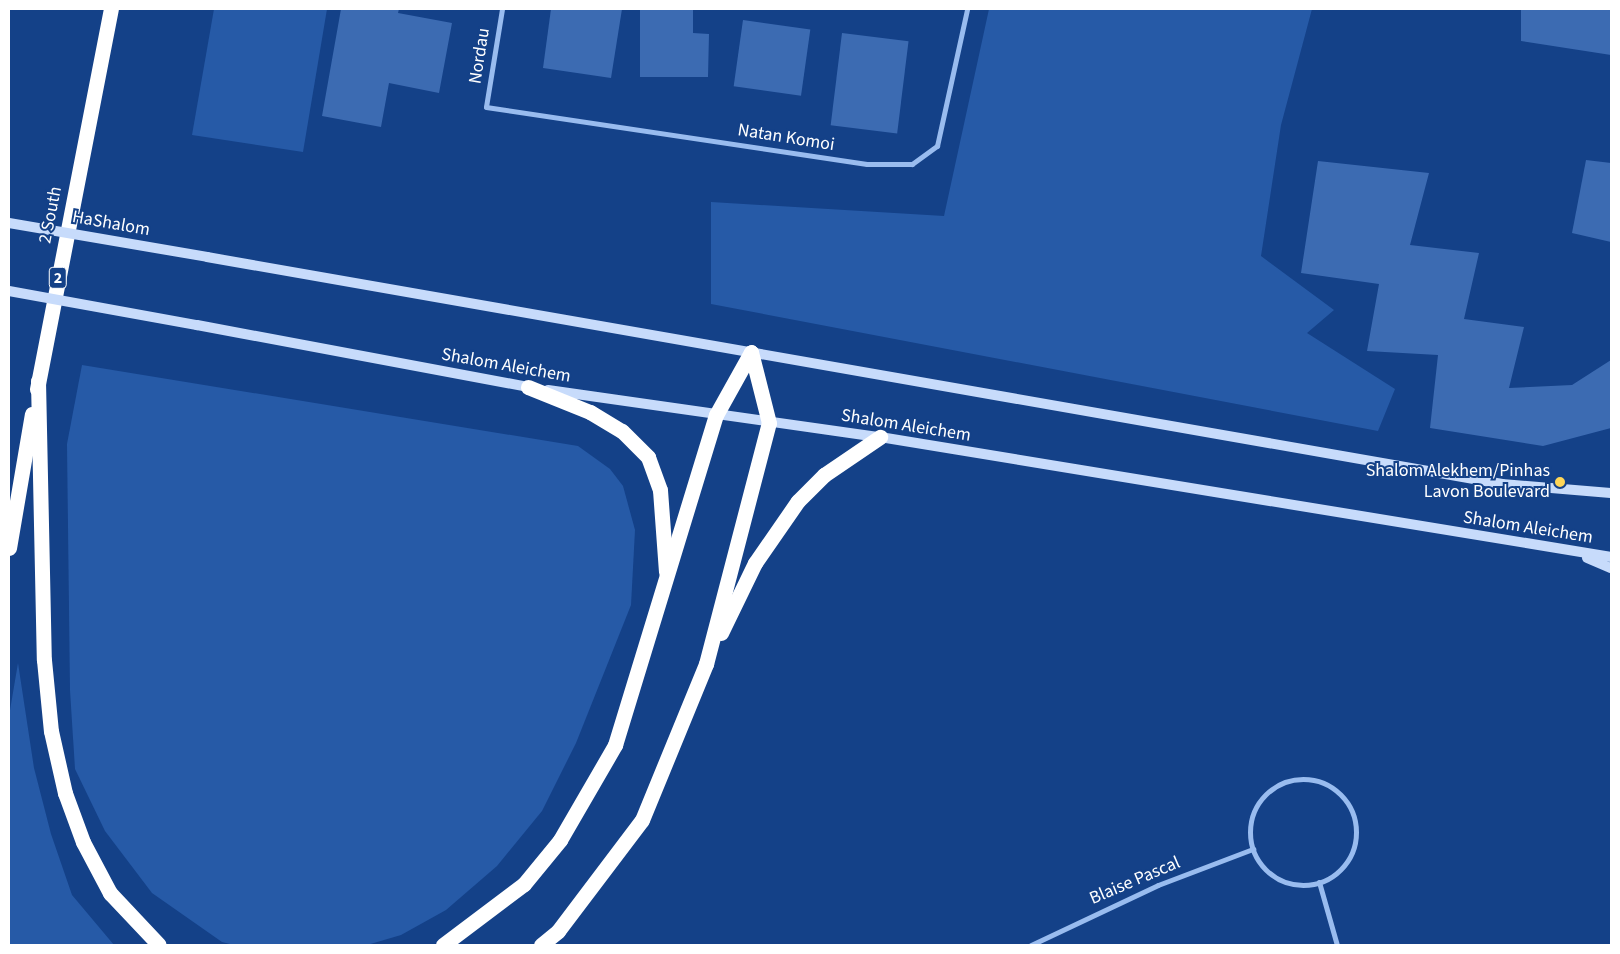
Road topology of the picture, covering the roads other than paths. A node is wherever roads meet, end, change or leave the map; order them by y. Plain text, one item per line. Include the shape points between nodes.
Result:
1 (111, 9) edge
2 (502, 9) edge
3 (967, 9) edge
4 (486, 107) joint
5 (9, 223) edge
6 (9, 291) edge
7 (751, 352) junction
8 (38, 381) junction
9 (528, 387) junction
10 (716, 415) junction
11 (769, 423) junction
12 (880, 437) junction
13 (1611, 493) edge
14 (9, 548) edge
15 (1577, 554) junction
16 (1611, 557) edge
17 (1611, 568) edge
18 (666, 588) junction
19 (706, 664) junction
20 (1253, 849) junction
21 (1319, 882) junction
22 (159, 945) edge
23 (443, 945) edge
24 (541, 945) edge
25 (1031, 945) edge
26 (1337, 945) edge

1 - 8 highway, 2 South / 2
2 - 4 street, Nordau
3 - 4 street, Natan Komoi via 936,146 912,164 866,164
5 - 7 main road, HaShalom, bridge
6 - 9 main road, Shalom Aleichem, bridge
7 - 10 highway
7 - 11 highway
7 - 13 main road via 1502,484
8 - 14 highway, 2 South / 2
8 - 22 highway via 44,660 51,731 65,793 83,842 110,893
9 - 10 main road, Shalom Aleichem
9 - 18 highway via 590,412 622,431 648,457 661,498
10 - 11 main road, Shalom Aleichem
10 - 18 highway
11 - 12 main road, Shalom Aleichem
11 - 19 highway
12 - 15 main road, Shalom Aleichem
12 - 19 highway via 824,475 798,501 755,563
15 - 16 main road, Shalom Aleichem
15 - 17 main road
18 - 23 highway via 615,745 586,799 524,884
19 - 24 highway via 642,820 558,931
20 - 21 street via 1268,874 1286,883
20 - 21 street via 1252,816 1261,798 1278,784 1298,779 1318,781 1342,797 1356,827 1354,848 1344,866
20 - 25 street, Blaise Pascal via 1158,885
21 - 26 street

